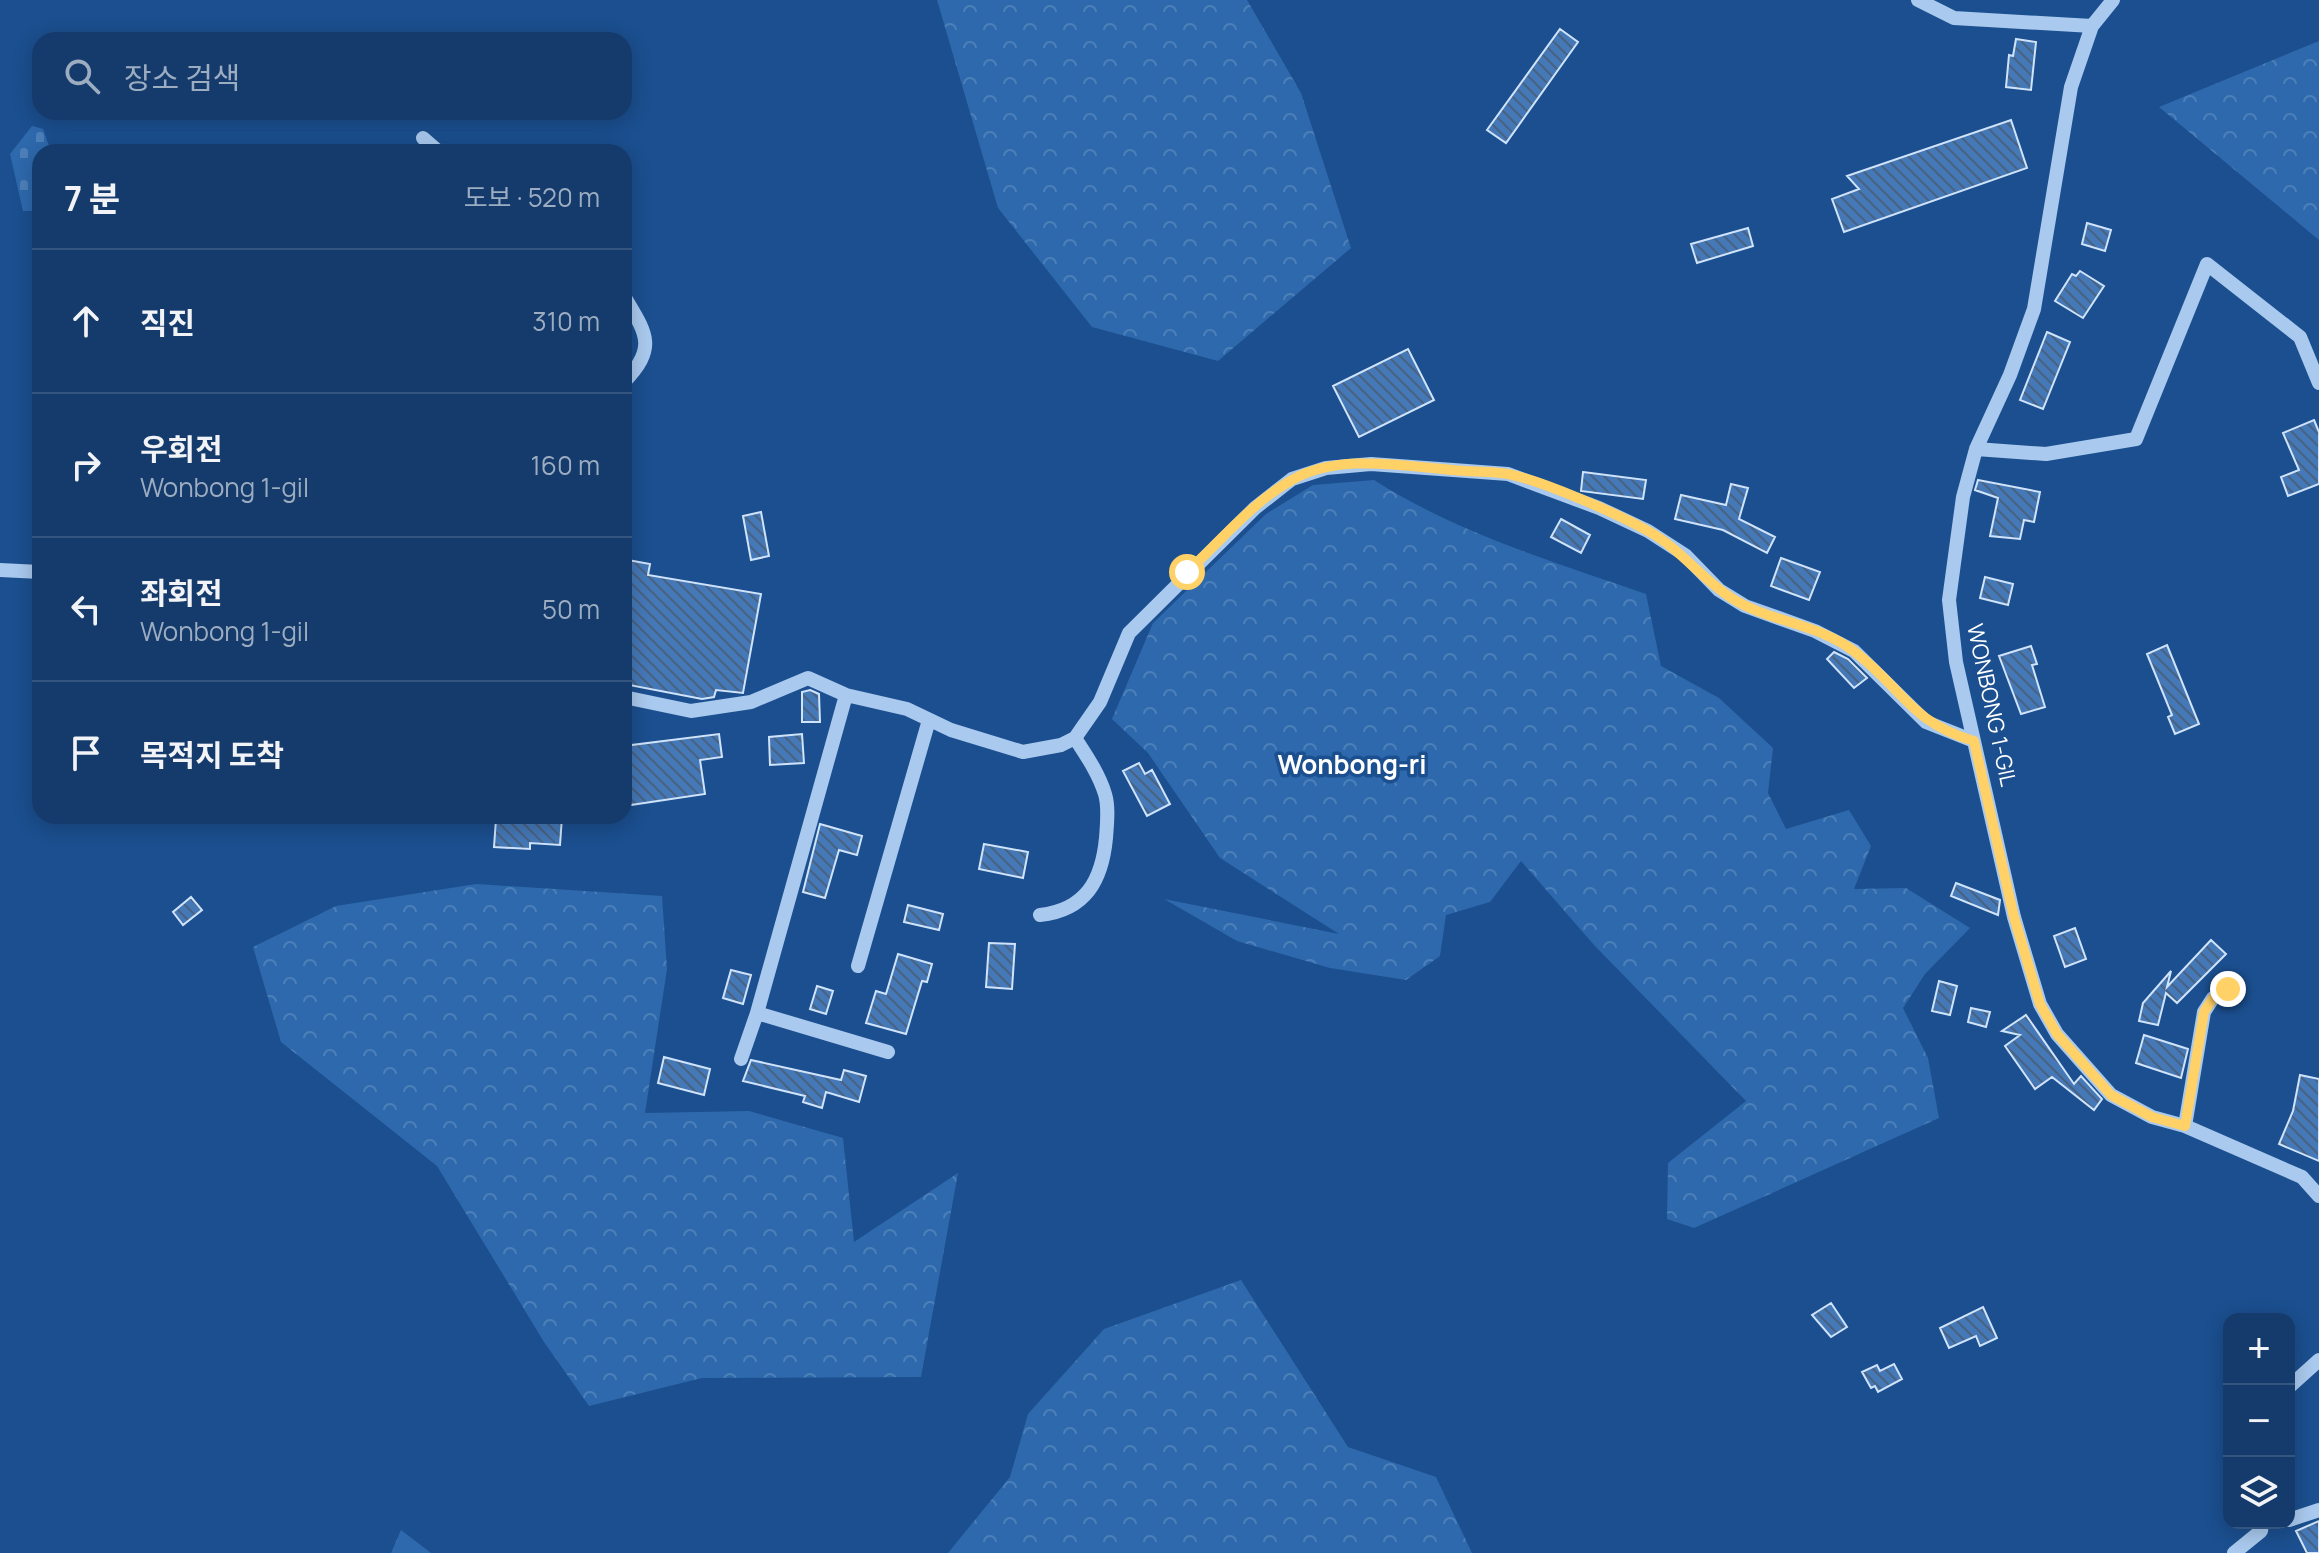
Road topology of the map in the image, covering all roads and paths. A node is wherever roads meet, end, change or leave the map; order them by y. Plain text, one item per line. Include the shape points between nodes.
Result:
1 (1918, 0) edge
2 (2113, 0) edge
3 (2092, 26) junction
4 (423, 138) dead end
5 (430, 144) edge
6 (632, 309) edge
7 (632, 371) edge
8 (2319, 383) edge
9 (1976, 449) junction
10 (0, 570) edge
11 (32, 572) edge
12 (846, 695) junction
13 (632, 699) edge
14 (929, 720) junction
15 (1075, 738) junction
16 (1974, 741) junction
17 (1040, 915) dead end
18 (858, 966) dead end
19 (2228, 989) dead end
20 (757, 1013) junction
21 (888, 1052) dead end
22 (741, 1059) dead end
23 (2185, 1126) junction
24 (2316, 1187) edge
25 (2319, 1360) edge
26 (2291, 1385) edge
27 (2319, 1510) edge
28 (2295, 1518) edge
29 (2260, 1529) edge
30 (2234, 1553) edge

1 - 3 street via 1954,18
2 - 3 street, WONBONG 1-GIL
3 - 9 street, WONBONG 1-GIL via 2071,87 2034,309
4 - 5 street
6 - 7 street via 646,332 646,353
8 - 9 street via 2300,337 2207,264 2136,439 2046,454
9 - 16 street, WONBONG 1-GIL via 1960,510 1949,600
10 - 11 street
12 - 13 street via 808,678 751,702 691,711
12 - 14 street via 907,709
12 - 20 street
14 - 15 street via 1023,752
14 - 18 street
15 - 16 street via 1100,702 1129,633 1255,508 1292,479 1326,468 1371,464 1508,474 1611,514 1685,555 1719,590 1745,606 1854,651 1926,722
15 - 17 street via 1105,795 1103,864 1095,886 1078,903
16 - 23 street, WONBONG 1-GIL via 2014,917 2040,1004 2057,1034 2111,1095 2152,1117
19 - 23 street via 2204,1012
20 - 21 street
20 - 22 street
23 - 24 street, WONBONG 1-GIL
25 - 26 street
27 - 28 street
29 - 30 street

